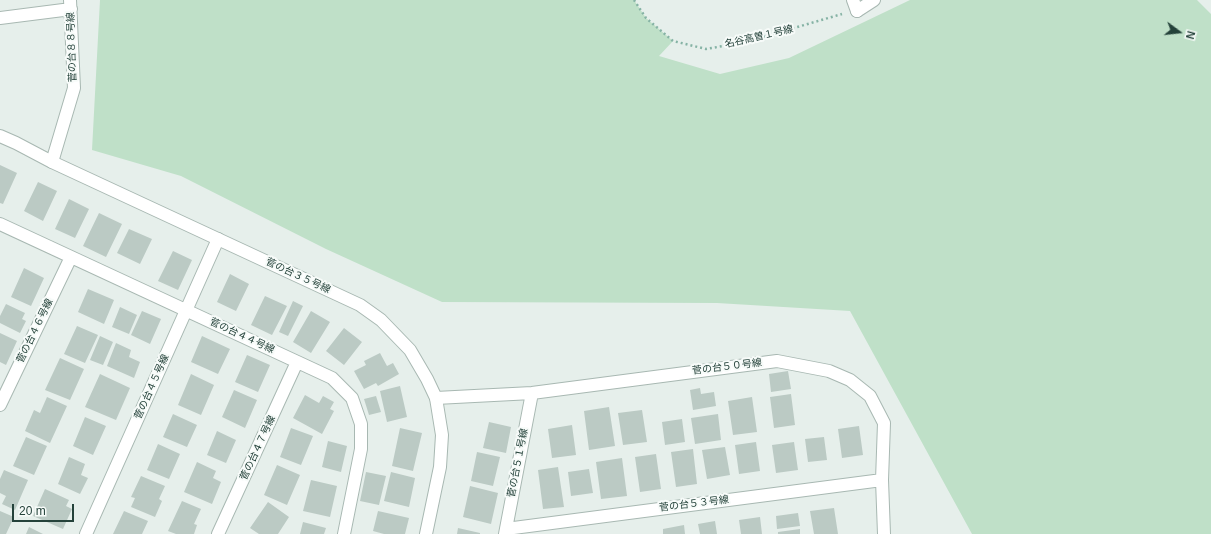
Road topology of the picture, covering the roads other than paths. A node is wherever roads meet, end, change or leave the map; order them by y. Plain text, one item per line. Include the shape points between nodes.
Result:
1 (874, 0) edge
2 (70, 4) edge
3 (855, 5) edge
4 (0, 18) edge
5 (0, 136) edge
6 (52, 162) junction
7 (0, 224) edge
8 (218, 239) junction
9 (71, 257) junction
10 (186, 311) junction
11 (297, 362) junction
12 (532, 392) junction
13 (436, 398) junction
14 (0, 405) edge
15 (882, 480) junction
16 (505, 532) edge
17 (86, 534) edge
18 (218, 534) edge
19 (344, 534) edge
20 (426, 534) edge
21 (884, 534) edge

1 - 3 street
2 - 4 street
2 - 6 street, 菅の台８８号線 via 74,88
5 - 6 street, 菅の台３５号線
6 - 8 street, 菅の台３５号線
7 - 9 street, 菅の台４４号線
8 - 10 street, 菅の台４５号線
8 - 13 street, 菅の台３５号線 via 360,305 381,320 410,350
9 - 10 street, 菅の台４４号線
9 - 14 street, 菅の台４６号線
10 - 11 street, 菅の台４４号線
10 - 17 street, 菅の台４５号線
11 - 18 street, 菅の台４７号線
11 - 19 street, 菅の台４４号線 via 332,378 352,398 361,424 361,449
12 - 13 street, 菅の台５０号線
12 - 15 street, 菅の台５０号線 via 777,361 829,371 850,380 870,396 884,423
12 - 16 street, 菅の台５１号線
13 - 20 street, 菅の台３５号線 via 442,435 440,461
15 - 16 street, 菅の台５３号線
15 - 21 street, 菅の台５０号線

